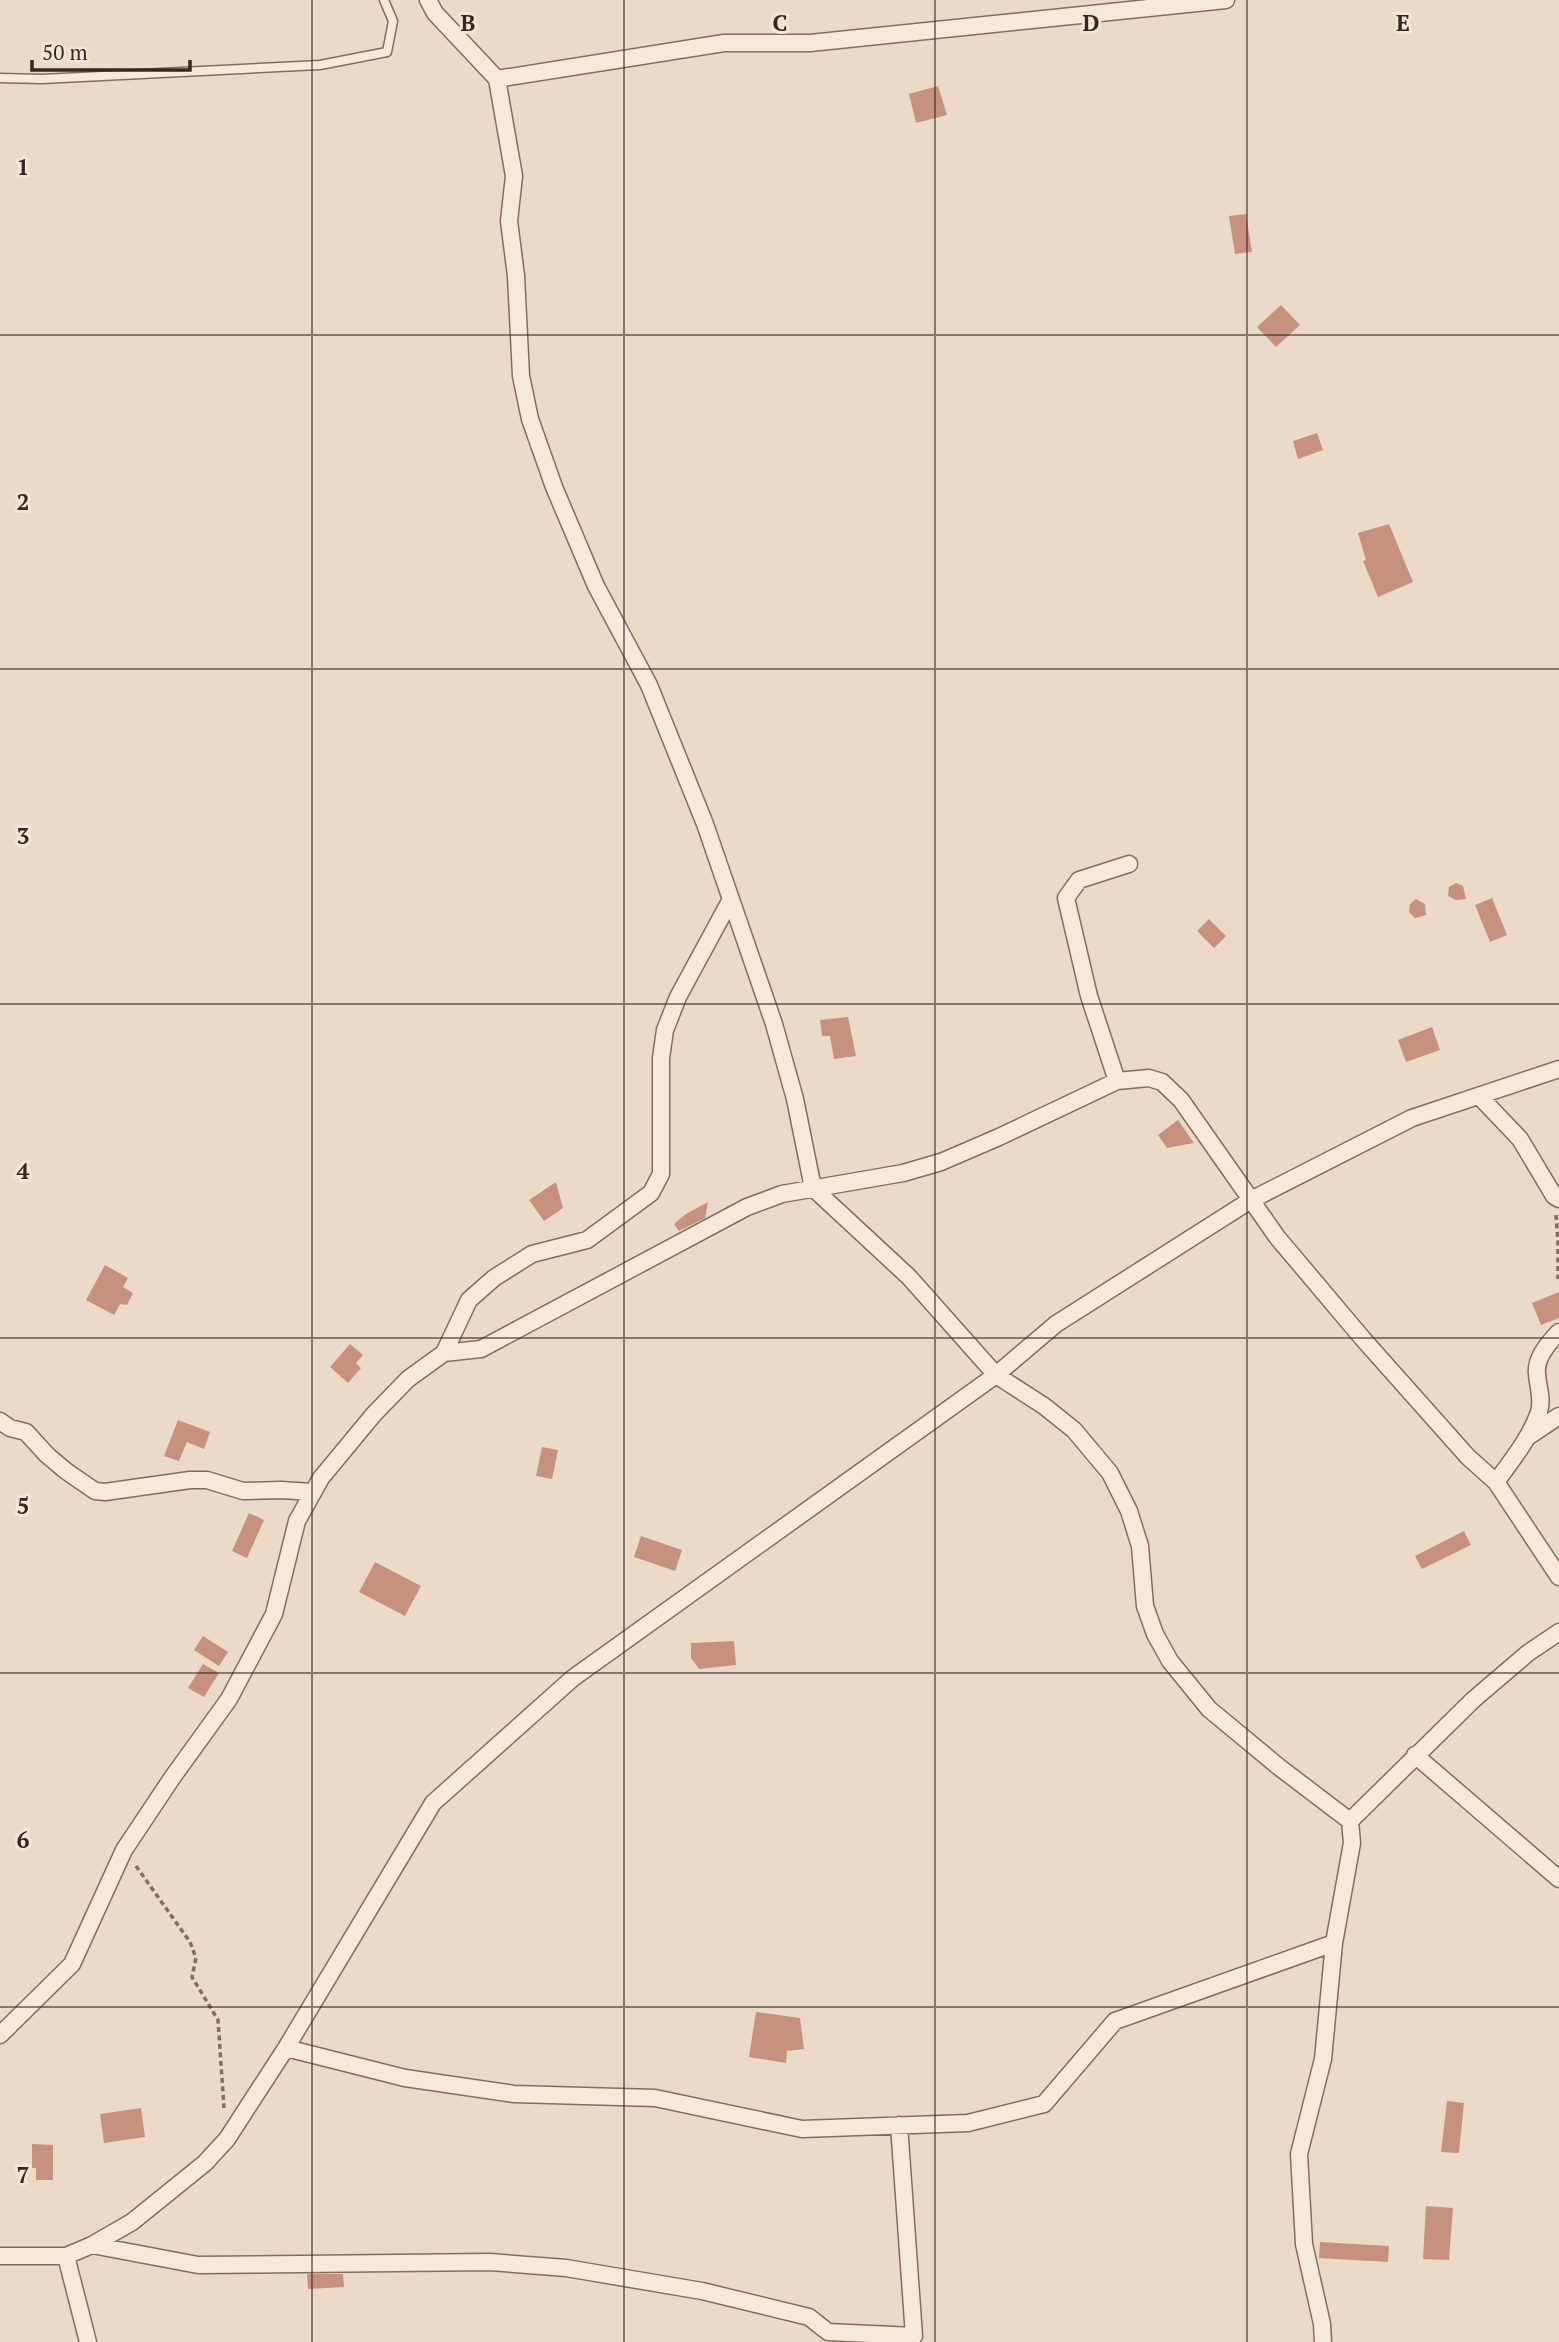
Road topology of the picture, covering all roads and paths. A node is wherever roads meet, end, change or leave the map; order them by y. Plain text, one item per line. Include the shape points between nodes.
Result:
1 (384, 0) edge
2 (428, 0) edge
3 (1226, 0) edge
4 (0, 78) edge
5 (497, 79) junction
6 (1129, 864) dead end
7 (730, 901) junction
8 (1559, 1069) edge
9 (1117, 1081) junction
10 (1479, 1096) junction
11 (813, 1188) junction
12 (1557, 1198) edge
13 (1251, 1199) junction
14 (1558, 1279) edge
15 (1559, 1332) edge
16 (444, 1353) junction
17 (996, 1375) junction
18 (1559, 1416) edge
19 (0, 1421) edge
20 (1528, 1437) junction
21 (1496, 1482) junction
22 (313, 1492) junction
23 (1559, 1577) edge
24 (1559, 1632) edge
25 (1415, 1755) junction
26 (1350, 1821) junction
27 (124, 1850) junction
28 (1559, 1879) edge
29 (1334, 1943) junction
30 (0, 2035) edge
31 (286, 2048) junction
32 (899, 2125) junction
33 (226, 2139) junction
34 (92, 2245) junction
35 (0, 2256) edge
36 (66, 2256) junction
37 (914, 2336) junction
38 (88, 2342) edge
39 (834, 2342) edge
40 (857, 2342) edge
41 (886, 2342) edge
42 (1323, 2342) edge

1 - 4 lane via 393,21 387,52 320,65
2 - 5 street
3 - 5 street via 810,43 724,43
5 - 7 street via 514,176 509,221 521,376 530,419 596,586 649,685 705,824
6 - 9 street via 1079,880 1066,898 1089,996
7 - 11 street via 786,1065
7 - 16 street via 678,997 665,1031 661,1174 651,1194 587,1240 532,1254 494,1278 469,1300
8 - 10 street
9 - 11 street via 941,1162
9 - 13 street via 1149,1078 1162,1082 1181,1100
10 - 12 street via 1520,1139
10 - 13 street via 1412,1118
11 - 16 street via 747,1207 481,1349
11 - 17 street via 909,1277
12 - 14 path
13 - 17 street via 1056,1324
13 - 21 street via 1324,1296 1468,1457
15 - 20 street via 1537,1366 1542,1401
16 - 22 street via 408,1378 374,1414
17 - 26 street via 1074,1430 1111,1473 1140,1546 1145,1606 1155,1634 1187,1684 1219,1718
17 - 31 street via 573,1678 433,1803
18 - 20 street
19 - 22 street via 26,1432 47,1455 95,1491 207,1480 243,1492
20 - 21 street
21 - 23 street
22 - 27 street via 297,1521 274,1614 229,1699
24 - 25 street via 1511,1668
25 - 26 street
25 - 28 street
26 - 29 street via 1352,1843
27 - 30 street via 72,1964
27 - 33 path via 190,1942 196,1958 192,1977 218,2020
29 - 32 street via 1115,2021 1044,2104 968,2123
29 - 42 street via 1323,2059 1299,2154 1304,2244
31 - 32 street via 405,2078 513,2094 655,2098 802,2129
31 - 33 street
32 - 37 street
33 - 34 street via 177,2188
34 - 36 street
34 - 37 street via 198,2264 490,2262 566,2268 702,2291 809,2317 828,2332
35 - 36 street
36 - 38 street
37 - 41 street
39 - 40 street

